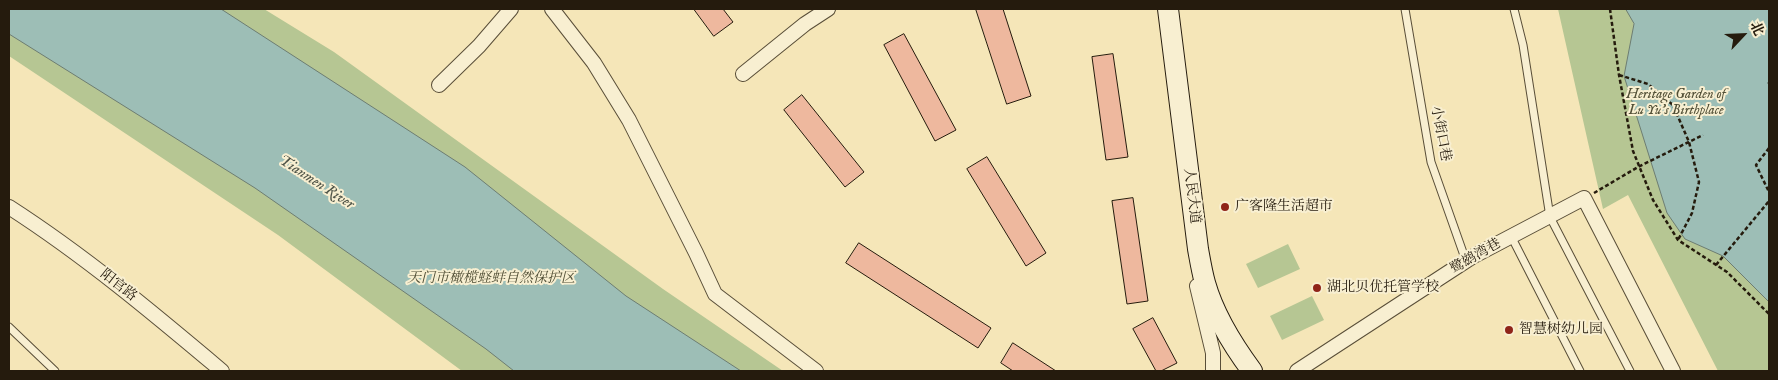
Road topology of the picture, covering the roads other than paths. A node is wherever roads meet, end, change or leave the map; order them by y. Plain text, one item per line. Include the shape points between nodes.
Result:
1 (511, 9) edge
2 (552, 9) edge
3 (828, 9) edge
4 (1159, 9) edge
5 (1168, 9) edge
6 (1405, 9) edge
7 (1514, 9) edge
8 (743, 74) dead end
9 (439, 85) dead end
10 (9, 207) edge
11 (1550, 217) junction
12 (1511, 236) junction
13 (1466, 261) junction
14 (1197, 285) junction
15 (9, 327) edge
16 (55, 371) edge
17 (222, 371) edge
18 (816, 371) edge
19 (1213, 371) edge
20 (1242, 371) edge
21 (1252, 371) edge
22 (1297, 371) edge
23 (1580, 371) edge
24 (1630, 371) edge
25 (1673, 371) edge

1 - 9 street via 480,46
2 - 18 street via 594,64 629,120 715,294
3 - 8 street
4 - 14 main road, 人民大道 via 1189,249
5 - 21 main road, 人民大道 via 1205,283 1225,330
6 - 13 lane, 小街口巷 via 1431,162
7 - 11 lane via 1523,45
10 - 17 street, 阳官路 via 141,303
11 - 12 street, 鹭鹚湾巷
11 - 24 lane
11 - 25 street, 鹭鹚湾巷 via 1584,198
12 - 13 street, 鹭鹚湾巷
12 - 23 lane
13 - 22 street, 鹭鹚湾巷
14 - 19 street via 1213,353
14 - 20 main road, 人民大道 via 1223,343
15 - 16 lane

